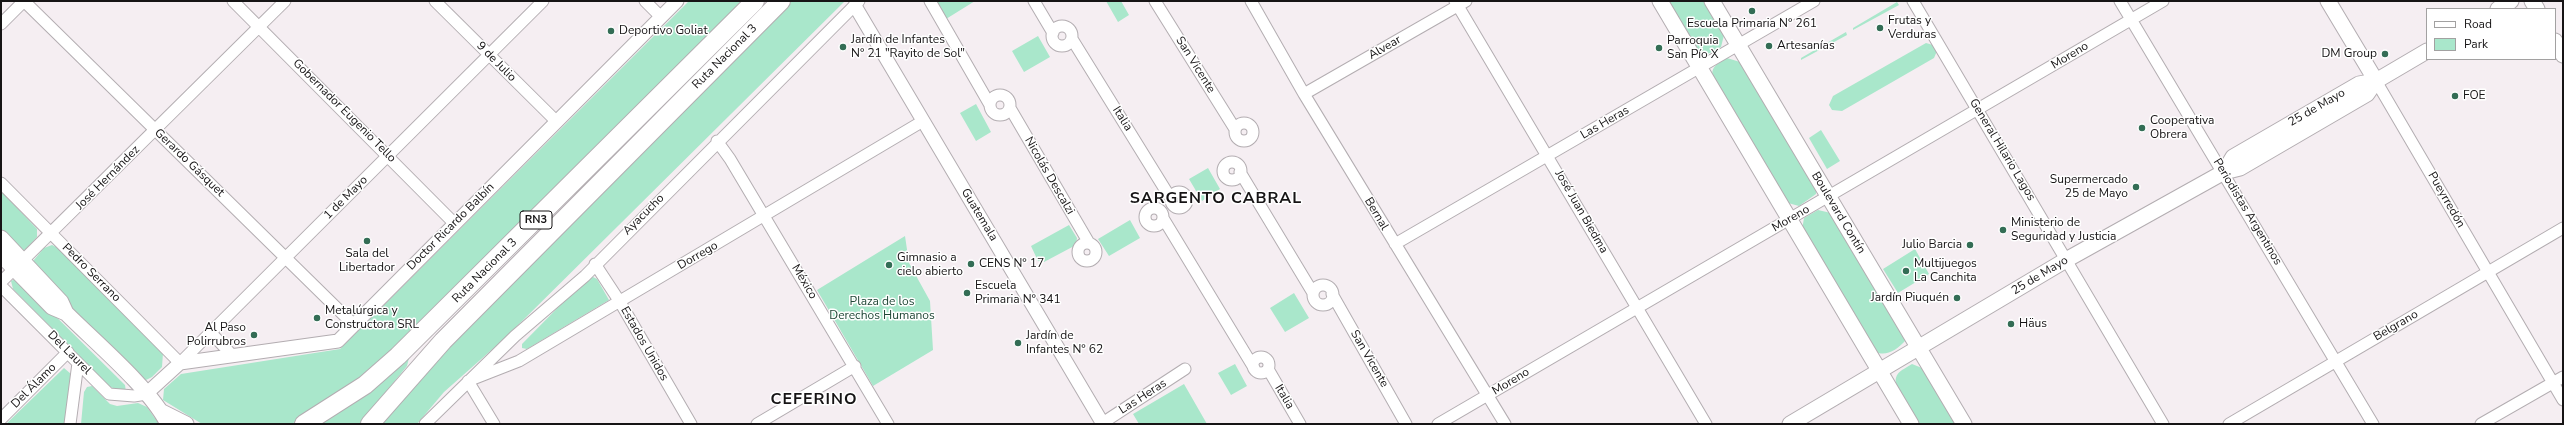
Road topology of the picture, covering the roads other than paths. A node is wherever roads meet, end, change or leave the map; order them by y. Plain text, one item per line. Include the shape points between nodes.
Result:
1 (24, 1) edge
2 (233, 1) edge
3 (284, 1) edge
4 (435, 1) edge
5 (543, 1) edge
6 (645, 1) edge
7 (677, 1) edge
8 (755, 1) edge
9 (781, 1) edge
10 (930, 1) edge
11 (1034, 1) edge
12 (1155, 1) edge
13 (1251, 1) edge
14 (1660, 1) edge
15 (1712, 1) edge
16 (1814, 1) edge
17 (1913, 1) edge
18 (2120, 1) edge
19 (2163, 1) edge
20 (2328, 1) edge
21 (2511, 1) edge
22 (857, 3) edge
23 (1460, 3) edge
24 (2500, 8) edge
25 (661, 17) junction
26 (2131, 20) junction
27 (1, 24) edge
28 (259, 27) junction
29 (2556, 43) edge
30 (1738, 45) junction
31 (2426, 52) edge
32 (489, 55) junction
33 (2563, 55) edge
34 (1698, 68) junction
35 (2376, 81) junction
36 (1304, 94) junction
37 (1978, 110) junction
38 (923, 121) junction
39 (557, 122) junction
40 (1235, 129) dead end
41 (156, 130) junction
42 (717, 141) junction
43 (388, 155) junction
44 (1548, 156) junction
45 (1240, 172) dead end
46 (2224, 172) junction
47 (1, 183) edge
48 (1828, 198) junction
49 (1171, 199) dead end
50 (765, 216) junction
51 (1163, 218) dead end
52 (1789, 219) junction
53 (454, 223) junction
54 (2563, 228) edge
55 (52, 234) junction
56 (1, 238) edge
57 (1089, 243) dead end
58 (1395, 244) junction
59 (1, 255) edge
60 (286, 258) junction
61 (2066, 260) junction
62 (595, 264) junction
63 (19, 265) junction
64 (2488, 272) junction
65 (1, 282) edge
66 (1, 286) edge
67 (620, 302) junction
68 (1636, 308) junction
69 (354, 325) junction
70 (211, 333) junction
71 (1919, 348) junction
72 (68, 352) junction
73 (233, 356) junction
74 (2336, 361) junction
75 (78, 362) junction
76 (180, 363) junction
77 (855, 366) junction
78 (1185, 370) dead end
79 (1880, 371) junction
80 (2563, 377) edge
81 (468, 381) junction
82 (2553, 383) junction
83 (146, 394) junction
84 (1489, 395) junction
85 (2563, 400) edge
86 (165, 418) edge
87 (1, 419) edge
88 (70, 424) edge
89 (186, 424) edge
90 (304, 424) edge
91 (370, 424) edge
92 (425, 424) edge
93 (494, 424) edge
94 (691, 424) edge
95 (757, 424) edge
96 (888, 424) edge
97 (1102, 424) edge
98 (1300, 424) edge
99 (1406, 424) edge
100 (1438, 424) edge
101 (1505, 424) edge
102 (1706, 424) edge
103 (1790, 424) edge
104 (1911, 424) edge
105 (1964, 424) edge
106 (2163, 424) edge
107 (2230, 424) edge
108 (2373, 424) edge
109 (2481, 424) edge

1 - 27 street
1 - 41 street, Gerardo Gásquet
2 - 28 street, Gobernador Eugenio Tello
3 - 28 street, José Hernández
4 - 32 street, 9 de Julio
5 - 32 street, 1 de Mayo
6 - 25 street
7 - 25 street, Doctor Ricardo Balbín
8 - 90 highway, Ruta Nacional 3 / RN3 via 398,356 365,385
9 - 91 highway, Ruta Nacional 3 / RN3 via 443,341
10 - 57 street, Nicolás Descalzi via 990,105 992,99 1001,95 1009,100 1010,108
11 - 49 street, Italia via 1053,33 1057,28 1066,27 1071,32 1072,39
12 - 40 street, San Vicente
13 - 36 street, Bernal
14 - 34 main road
15 - 30 main road, Boulevard Contín
16 - 30 street, Las Heras
17 - 37 street, General Hilario Lagos
18 - 26 street, Periodistas Argentinos
19 - 26 street, Moreno
20 - 35 main road, Pueyrredón
21 - 24 main road
22 - 38 street, Guatemala
22 - 42 street, Ayacucho
23 - 36 street, Alvear
23 - 44 street, José Juan Biedma
25 - 39 street, Doctor Ricardo Balbín
26 - 37 street, Moreno
26 - 46 street, Periodistas Argentinos
28 - 41 street, José Hernández
28 - 43 street, Gobernador Eugenio Tello
29 - 33 main road
30 - 34 street, Las Heras
30 - 48 main road, Boulevard Contín
31 - 35 main road, 25 de Mayo
32 - 39 street, 9 de Julio
32 - 43 street, 1 de Mayo
34 - 44 street, Las Heras
34 - 52 main road
35 - 46 main road, 25 de Mayo via 2368,94 2240,168
35 - 64 street, Pueyrredón
36 - 58 street, Bernal
37 - 48 street, Moreno
37 - 61 street, General Hilario Lagos
38 - 50 street, Dorrego
38 - 97 street, Guatemala
39 - 53 street, Doctor Ricardo Balbín
41 - 55 street, José Hernández
41 - 60 street, Gerardo Gásquet
42 - 50 street, México
42 - 62 street, Ayacucho
43 - 53 street, Gobernador Eugenio Tello
43 - 60 street, 1 de Mayo
44 - 58 street, Las Heras
44 - 68 street, José Juan Biedma
45 - 99 street, San Vicente via 1315,300 1323,304 1328,303 1332,294
46 - 61 main road, 25 de Mayo
46 - 74 street, Periodistas Argentinos
47 - 55 street, Pedro Serrano
48 - 52 street, Moreno
48 - 71 main road, Boulevard Contín
50 - 67 street, Dorrego
50 - 77 street, México
51 - 98 street, Italia via 1254,368 1254,361 1261,358 1267,361 1268,369
52 - 68 street, Moreno
52 - 79 main road
53 - 69 street, Doctor Ricardo Balbín
54 - 64 street, Belgrano
55 - 63 street, José Hernández
55 - 76 street, Pedro Serrano
56 - 63 main road
58 - 84 street, Bernal
59 - 63 main road
60 - 69 street, Gerardo Gásquet
60 - 70 street, 1 de Mayo
61 - 71 main road, 25 de Mayo
61 - 106 street, General Hilario Lagos
62 - 67 street, Estados Unidos
62 - 81 street, Ayacucho
63 - 65 street, José Hernández
63 - 83 main road via 61,302 66,313
64 - 74 street, Belgrano
64 - 82 street, Pueyrredón
66 - 72 street, Del Laurel
67 - 81 street, Dorrego via 519,361
67 - 94 street, Estados Unidos
68 - 84 street, Moreno
68 - 102 street, José Juan Biedma
69 - 73 street, Doctor Ricardo Balbín via 338,341
70 - 73 street
70 - 76 street, 1 de Mayo
71 - 79 main road, 25 de Mayo
71 - 105 main road, Boulevard Contín
72 - 75 street, Del Laurel
72 - 87 street, Del Álamo
73 - 76 street, Doctor Ricardo Balbín
74 - 107 street, Belgrano
74 - 108 street, Periodistas Argentinos
75 - 83 street, Del Laurel via 109,394
75 - 88 street
76 - 83 street, 1 de Mayo
77 - 95 street
77 - 96 street, México
78 - 97 street, Las Heras
79 - 103 main road, 25 de Mayo
79 - 104 main road
80 - 82 street
81 - 92 street, Ayacucho
81 - 93 street
82 - 85 street, Pueyrredón
82 - 109 street
83 - 86 main road
84 - 100 street, Moreno
84 - 101 street, Bernal
86 - 89 main road

